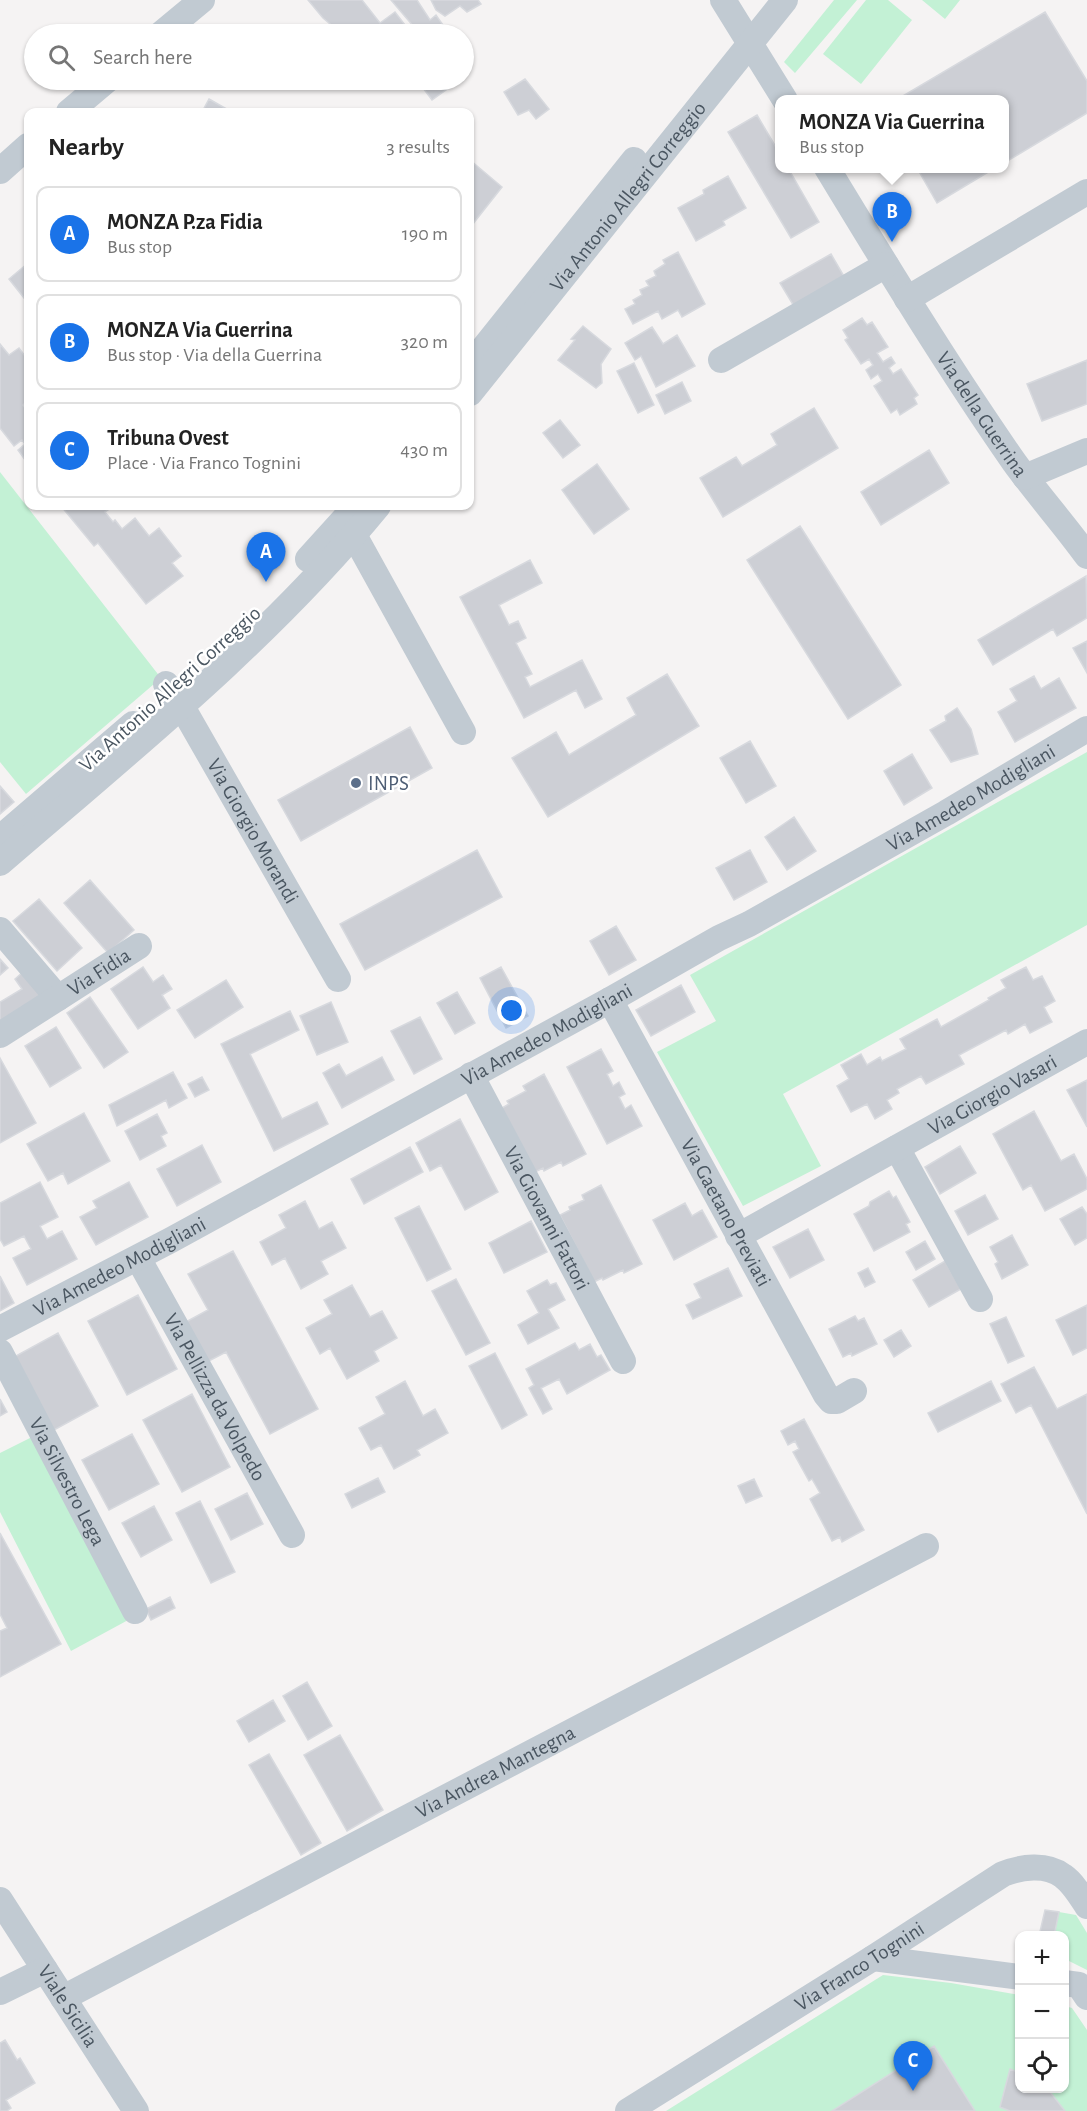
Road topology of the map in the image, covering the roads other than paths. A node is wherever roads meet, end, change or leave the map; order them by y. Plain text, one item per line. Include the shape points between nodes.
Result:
1 (202, 0) edge
2 (723, 0) edge
3 (766, 0) edge
4 (785, 0) edge
5 (173, 24) edge
6 (746, 37) junction
7 (95, 90) edge
8 (782, 95) edge
9 (74, 108) edge
10 (24, 150) edge
11 (0, 171) edge
12 (830, 173) edge
13 (1087, 192) edge
14 (886, 265) junction
15 (906, 298) junction
16 (474, 360) edge
17 (721, 360) dead end
18 (474, 388) edge
19 (1087, 451) edge
20 (1025, 477) junction
21 (352, 510) edge
22 (375, 510) edge
23 (354, 535) junction
24 (1087, 556) edge
25 (173, 694) junction
26 (1087, 729) edge
27 (463, 732) dead end
28 (0, 838) edge
29 (0, 863) edge
30 (0, 930) edge
31 (139, 946) dead end
32 (338, 980) dead end
33 (58, 998) junction
34 (610, 1000) junction
35 (0, 1035) edge
36 (1087, 1042) edge
37 (471, 1075) junction
38 (897, 1148) junction
39 (738, 1236) junction
40 (138, 1258) junction
41 (980, 1299) dead end
42 (0, 1329) edge
43 (0, 1352) edge
44 (623, 1361) dead end
45 (854, 1391) dead end
46 (292, 1536) dead end
47 (926, 1546) dead end
48 (135, 1611) dead end
49 (0, 1900) edge
50 (1087, 1906) edge
51 (873, 1958) junction
52 (45, 1970) junction
53 (1015, 1976) edge
54 (1069, 1984) edge
55 (0, 1992) edge
56 (1087, 1997) edge
57 (63, 1998) junction
58 (136, 2111) edge
59 (628, 2111) edge

1 - 5 street
2 - 6 street
3 - 6 street, Via Antonio Allegri Correggio
4 - 6 street, Via Antonio Allegri Correggio
6 - 8 street
6 - 16 street, Via Antonio Allegri Correggio via 582,223
6 - 18 street, Via Antonio Allegri Correggio
7 - 9 street
10 - 11 street
12 - 14 street, Via della Guerrina
13 - 15 street
14 - 15 street, Via della Guerrina
14 - 17 street
15 - 20 street, Via della Guerrina
19 - 20 street
20 - 24 street, Via della Guerrina
21 - 25 street, Via Antonio Allegri Correggio via 283,586
22 - 23 street, Via Antonio Allegri Correggio
23 - 25 street, Via Antonio Allegri Correggio via 251,642
23 - 27 street
25 - 28 street, Via Antonio Allegri Correggio
25 - 29 street, Via Antonio Allegri Correggio
25 - 32 street, Via Giorgio Morandi
26 - 34 street, Via Amedeo Modigliani via 946,813
30 - 33 street, Via Fidia
31 - 33 street, Via Fidia
33 - 35 street, Via Fidia
34 - 37 street, Via Amedeo Modigliani
34 - 39 street, Via Gaetano Previati
36 - 38 street, Via Giorgio Vasari
37 - 40 street, Via Amedeo Modigliani
37 - 44 street, Via Giovanni Fattori
38 - 39 street, Via Giorgio Vasari
38 - 41 street
39 - 45 street, Via Gaetano Previati via 826,1395 837,1401
40 - 42 street, Via Amedeo Modigliani
40 - 46 street, Via Pellizza da Volpedo
43 - 48 street, Via Silvestro Lega
47 - 57 street, Via Andrea Mantegna
49 - 52 street, Viale Sicilia
50 - 51 street, Via Franco Tognini via 1062,1874 1020,1868 1003,1874
51 - 53 street
51 - 59 street, Via Franco Tognini
52 - 55 street
52 - 57 street, Viale Sicilia
54 - 56 street via 1079,1985
57 - 58 street, Viale Sicilia

